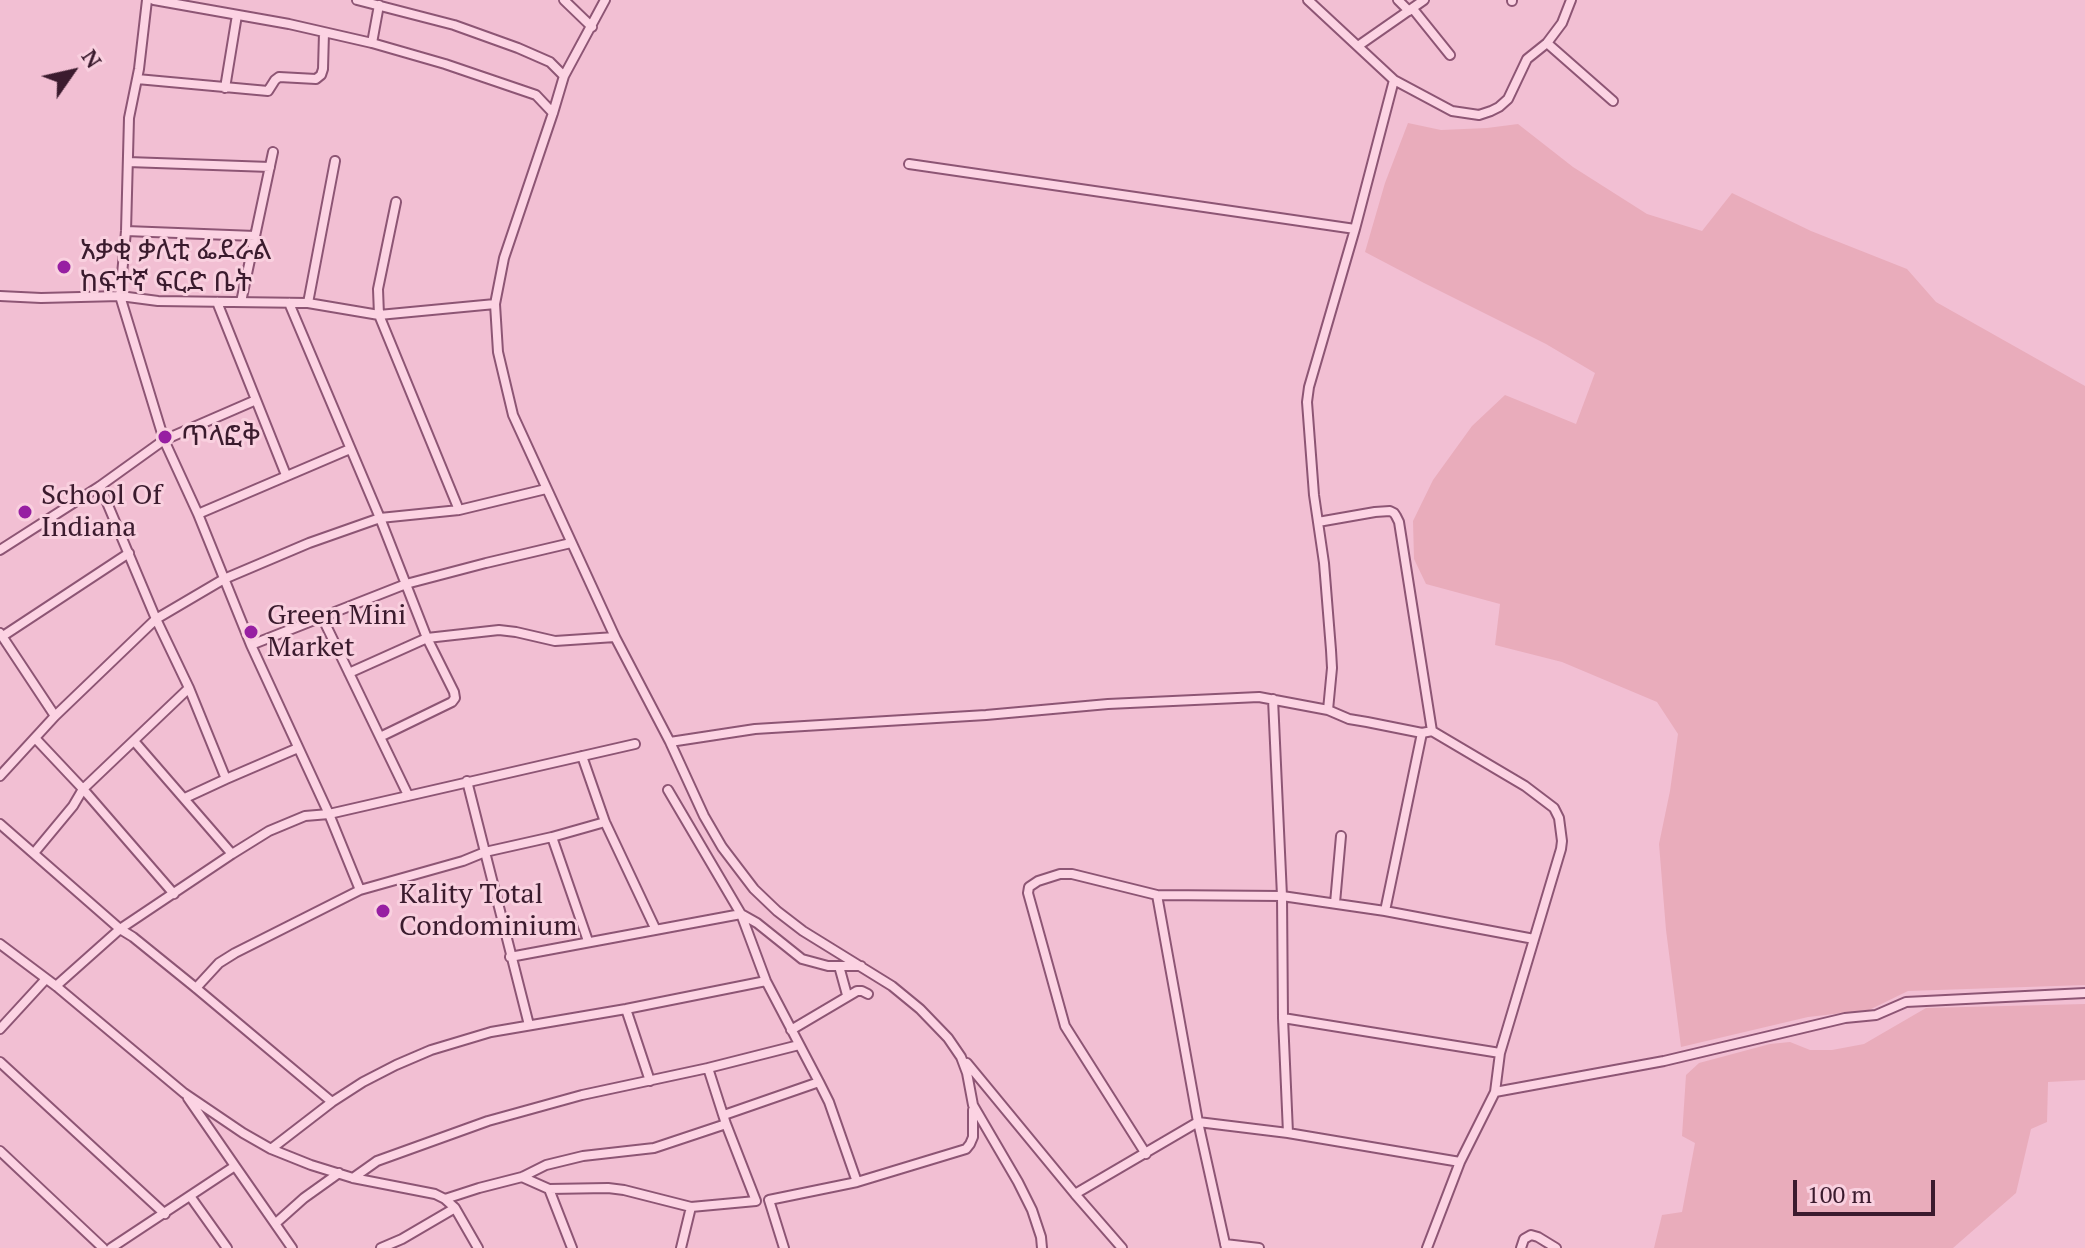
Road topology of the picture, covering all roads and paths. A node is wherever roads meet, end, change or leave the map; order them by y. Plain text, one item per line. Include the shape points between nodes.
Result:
1 (147, 0) edge
2 (154, 0) edge
3 (357, 0) edge
4 (564, 0) edge
5 (605, 0) edge
6 (1308, 0) edge
7 (1398, 0) edge
8 (1424, 0) edge
9 (1571, 0) edge
10 (379, 5) junction
11 (1411, 10) junction
12 (237, 15) junction
13 (592, 27) junction
14 (324, 33) junction
15 (372, 43) junction
16 (1547, 43) junction
17 (1358, 46) junction
18 (1450, 55) dead end
19 (564, 76) junction
20 (137, 79) junction
21 (1394, 80) junction
22 (225, 88) junction
23 (1613, 101) dead end
24 (553, 113) junction
25 (273, 152) dead end
26 (335, 161) dead end
27 (128, 162) junction
28 (909, 164) dead end
29 (270, 167) junction
30 (396, 202) dead end
31 (1355, 229) junction
32 (126, 231) junction
33 (255, 236) junction
34 (0, 296) edge
35 (120, 296) junction
36 (217, 302) junction
37 (241, 302) junction
38 (289, 303) junction
39 (308, 303) junction
40 (495, 304) junction
41 (379, 315) junction
42 (256, 400) junction
43 (164, 440) junction
44 (350, 449) junction
45 (286, 475) junction
46 (100, 486) junction
47 (546, 489) junction
48 (459, 510) junction
49 (198, 514) junction
50 (380, 518) junction
51 (1318, 522) junction
52 (571, 543) junction
53 (0, 550) edge
54 (129, 553) junction
55 (224, 579) junction
56 (406, 584) junction
57 (322, 617) junction
58 (156, 619) junction
59 (1, 634) edge
60 (615, 637) junction
61 (427, 638) junction
62 (251, 645) junction
63 (349, 673) junction
64 (189, 688) junction
65 (1273, 699) junction
66 (1328, 710) junction
67 (55, 716) junction
68 (1432, 731) junction
69 (1422, 733) junction
70 (380, 737) junction
71 (35, 738) junction
72 (134, 741) junction
73 (670, 742) junction
74 (635, 744) dead end
75 (298, 748) junction
76 (582, 756) junction
77 (0, 776) edge
78 (226, 779) junction
79 (467, 781) junction
80 (83, 789) junction
81 (668, 790) dead end
82 (408, 795) junction
83 (185, 798) junction
84 (329, 814) junction
85 (605, 822) junction
86 (0, 824) edge
87 (1341, 836) dead end
88 (552, 837) junction
89 (485, 852) junction
90 (34, 853) junction
91 (232, 854) junction
92 (468, 859) junction
93 (486, 862) junction
94 (360, 890) junction
95 (174, 894) junction
96 (1157, 895) junction
97 (1282, 896) junction
98 (1335, 903) junction
99 (1385, 911) junction
100 (741, 914) junction
101 (655, 928) junction
102 (120, 929) junction
103 (1534, 939) junction
104 (588, 941) junction
105 (0, 944) edge
106 (510, 957) junction
107 (839, 966) junction
108 (861, 966) junction
109 (45, 980) junction
110 (766, 981) junction
111 (56, 986) junction
112 (196, 988) junction
113 (2085, 993) edge
114 (868, 994) dead end
115 (847, 995) junction
116 (626, 1009) junction
117 (1283, 1018) junction
118 (529, 1025) junction
119 (0, 1029) edge
120 (791, 1030) junction
121 (799, 1045) junction
122 (1500, 1053) junction
123 (961, 1057) junction
124 (0, 1062) edge
125 (708, 1068) junction
126 (650, 1081) junction
127 (819, 1082) junction
128 (1495, 1092) junction
129 (184, 1093) junction
130 (332, 1102) junction
131 (973, 1105) junction
132 (725, 1120) junction
133 (1198, 1122) junction
134 (1288, 1133) junction
135 (271, 1149) junction
136 (0, 1151) edge
137 (1146, 1154) junction
138 (1460, 1162) junction
139 (235, 1166) junction
140 (339, 1173) junction
141 (522, 1177) junction
142 (353, 1178) junction
143 (857, 1182) junction
144 (549, 1189) junction
145 (1075, 1194) junction
146 (190, 1196) junction
147 (445, 1199) junction
148 (769, 1200) junction
149 (756, 1201) junction
150 (691, 1207) junction
151 (455, 1208) junction
152 (165, 1214) junction
153 (276, 1223) junction
154 (125, 1239) junction
155 (1226, 1246) edge
156 (289, 1247) edge
157 (103, 1248) edge
158 (111, 1248) edge
159 (131, 1248) edge
160 (227, 1248) edge
161 (381, 1248) edge
162 (478, 1248) edge
163 (572, 1248) edge
164 (681, 1248) edge
165 (784, 1248) edge
166 (1042, 1248) edge
167 (1122, 1248) edge
168 (1259, 1248) edge
169 (1427, 1248) edge
170 (1521, 1248) edge
171 (1556, 1248) edge

1 - 20 street
2 - 12 street
3 - 10 street
4 - 13 street
5 - 13 street
6 - 17 street
7 - 11 street
8 - 11 street
9 - 16 street
10 - 15 street
10 - 19 street via 518,48 550,62
11 - 17 street
11 - 18 street
12 - 14 street
12 - 22 street
13 - 19 street
14 - 15 street
14 - 22 street via 323,69 316,79 279,77 268,91
15 - 24 street via 536,95
16 - 21 street via 1527,59 1508,99 1479,115 1452,111
16 - 23 street
17 - 21 street
19 - 24 street
20 - 22 street
20 - 27 street
21 - 31 street
24 - 40 street via 504,258
25 - 29 street
26 - 39 street
27 - 29 street
27 - 32 street
28 - 31 street
29 - 33 street
30 - 41 street via 378,289
31 - 51 street via 1307,402
32 - 33 street
32 - 35 street
33 - 37 street
34 - 35 street
35 - 36 street
35 - 43 street
36 - 37 street
36 - 42 street
37 - 38 street
38 - 39 street
38 - 44 street
39 - 41 street
40 - 41 street
40 - 47 street via 504,385
41 - 48 street
42 - 43 street
42 - 45 street
43 - 46 street
43 - 49 street
44 - 45 street
44 - 50 street
45 - 49 street
46 - 53 street
46 - 54 street
47 - 48 street
47 - 52 street
48 - 50 street
49 - 55 street
50 - 55 street
50 - 56 street
51 - 66 street via 1331,659
51 - 68 street via 1375,512 1396,516
52 - 56 street
52 - 60 street
54 - 58 street
54 - 59 street
55 - 58 street
55 - 62 street
56 - 57 street
56 - 61 street
57 - 62 street
57 - 63 street
58 - 64 street
58 - 67 street
59 - 67 street
60 - 61 street via 555,641 499,630
60 - 73 street
61 - 63 street
61 - 70 street via 455,698
62 - 75 street
63 - 70 street
64 - 72 street
64 - 78 street
65 - 66 street
65 - 73 street via 1108,704 755,729
65 - 97 street
66 - 69 street
67 - 71 street
68 - 69 street
68 - 103 street via 1525,786 1559,818 1562,841
69 - 99 street
70 - 82 street
71 - 77 street
71 - 80 street
72 - 80 street
72 - 83 street
73 - 108 street via 704,816 754,889 803,931
74 - 76 street
75 - 78 street
75 - 84 street
76 - 79 street
76 - 85 street
78 - 83 street
79 - 82 street
79 - 89 street
80 - 90 street
80 - 95 street
81 - 100 street
82 - 84 street
83 - 91 street
84 - 91 street via 305,816
84 - 94 street
85 - 88 street
85 - 101 street
86 - 90 street
87 - 98 street
88 - 89 street
88 - 104 street
89 - 92 street
89 - 93 street
90 - 102 street
91 - 95 street
92 - 93 street
92 - 94 street
93 - 106 street
94 - 112 street via 235,953
95 - 102 street
96 - 97 street
96 - 133 street
96 - 137 street via 1072,874 1038,881 1028,893 1065,1026
97 - 98 street
97 - 117 street
98 - 99 street
99 - 103 street
100 - 101 street
100 - 107 street via 802,959
100 - 110 street
101 - 104 street
102 - 111 street
102 - 112 street
103 - 122 street
104 - 106 street
105 - 109 street
106 - 118 street
107 - 108 street
107 - 115 street
108 - 123 street via 920,1009
109 - 111 street
109 - 119 street
110 - 116 street
110 - 120 street
111 - 129 street
112 - 130 street
113 - 128 street via 1906,1002 1876,1015
114 - 115 street
115 - 120 street
116 - 118 street
116 - 126 street
117 - 122 street
117 - 134 street
118 - 130 street via 431,1050
120 - 121 street
121 - 125 street
121 - 127 street
122 - 128 street
123 - 131 street
123 - 145 street
124 - 152 street
125 - 126 street
125 - 132 street
126 - 142 street via 488,1121 377,1161
127 - 132 street
127 - 143 street
128 - 138 street
129 - 135 street
129 - 139 street
130 - 135 street
131 - 143 street via 973,1137 966,1149
131 - 166 street via 1032,1210
132 - 141 street via 654,1148 571,1159
132 - 149 street
133 - 134 street
133 - 137 street
133 - 155 street
134 - 138 street
135 - 140 street
136 - 157 street
137 - 145 street
138 - 169 street
139 - 146 street
139 - 153 street
140 - 142 street
140 - 153 street
141 - 144 street
141 - 147 street
142 - 147 street
143 - 148 street
144 - 150 street via 624,1190
144 - 163 street
145 - 167 street
146 - 152 street
146 - 160 street
147 - 151 street
148 - 149 street
148 - 165 street
149 - 150 street
150 - 164 street
151 - 161 street
151 - 162 street
152 - 154 street
153 - 156 street
154 - 158 street
154 - 159 street
155 - 168 street
170 - 171 street via 1531,1235

